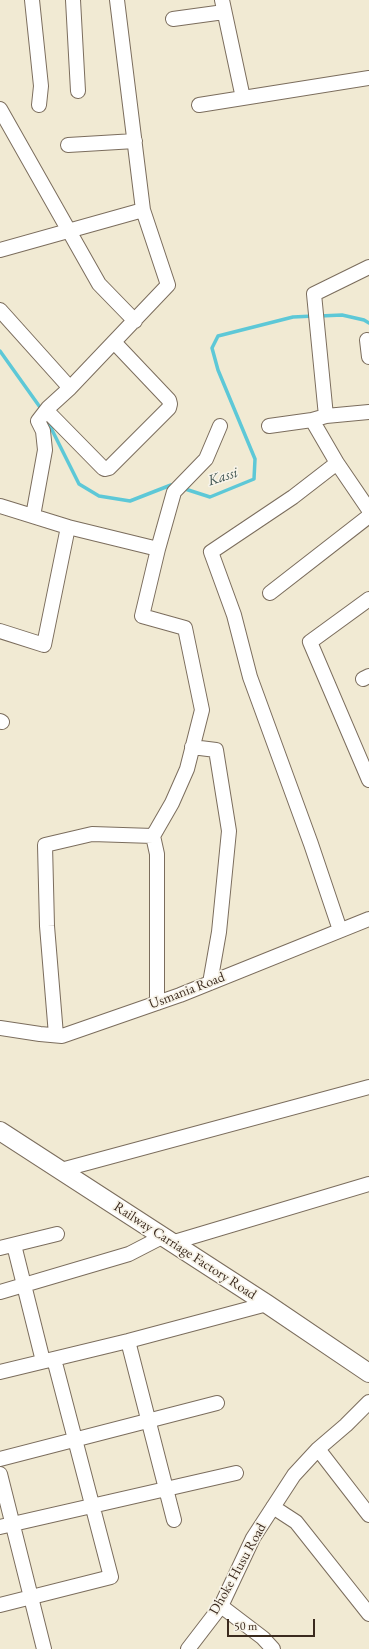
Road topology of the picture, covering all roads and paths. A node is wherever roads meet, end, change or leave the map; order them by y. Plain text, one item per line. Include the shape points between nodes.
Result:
1 (32, 0) edge
2 (73, 0) edge
3 (117, 0) edge
4 (223, 6) edge
5 (173, 19) dead end
6 (369, 78) edge
7 (78, 91) dead end
8 (242, 98) junction
9 (39, 105) dead end
10 (199, 105) dead end
11 (0, 109) edge
12 (135, 141) junction
13 (68, 145) dead end
14 (143, 210) junction
15 (70, 231) junction
16 (0, 250) edge
17 (369, 267) edge
18 (0, 310) edge
19 (135, 321) junction
20 (367, 340) dead end
21 (114, 342) junction
22 (369, 357) edge
23 (70, 388) junction
24 (369, 412) edge
25 (43, 415) junction
26 (326, 416) junction
27 (312, 420) junction
28 (220, 426) dead end
29 (269, 426) dead end
30 (337, 463) junction
31 (0, 506) edge
32 (369, 510) edge
33 (33, 516) junction
34 (369, 516) edge
35 (68, 527) junction
36 (158, 549) junction
37 (270, 593) dead end
38 (369, 599) edge
39 (0, 631) edge
40 (192, 747) junction
41 (368, 773) edge
42 (153, 836) junction
43 (369, 919) edge
44 (340, 930) junction
45 (210, 983) junction
46 (157, 1003) junction
47 (0, 1028) edge
48 (56, 1035) junction
49 (369, 1087) edge
50 (0, 1131) edge
51 (61, 1170) junction
52 (369, 1184) edge
53 (56, 1234) dead end
54 (167, 1240) junction
55 (14, 1245) junction
56 (0, 1248) edge
57 (24, 1286) junction
58 (0, 1292) edge
59 (267, 1304) junction
60 (128, 1341) junction
61 (48, 1360) junction
62 (0, 1372) edge
63 (369, 1373) edge
64 (369, 1402) edge
65 (217, 1403) dead end
66 (148, 1421) junction
67 (75, 1440) junction
68 (318, 1449) junction
69 (0, 1459) edge
70 (236, 1473) dead end
71 (0, 1474) edge
72 (166, 1489) junction
73 (92, 1506) junction
74 (273, 1507) junction
75 (369, 1515) edge
76 (174, 1520) dead end
77 (6, 1525) edge
78 (31, 1598) junction
79 (0, 1605) edge
80 (221, 1606) junction
81 (369, 1614) edge
82 (194, 1647) edge
83 (44, 1649) edge
84 (273, 1649) edge

1 - 9 street via 41,86
2 - 7 street
3 - 12 street
4 - 5 street
4 - 8 street
6 - 8 street
8 - 10 street
11 - 15 street
12 - 13 street
12 - 14 street
14 - 15 street
14 - 19 street via 168,285
15 - 16 street
15 - 19 street via 99,284
17 - 26 street via 314,294
18 - 23 street
19 - 21 street
20 - 22 street
21 - 23 street
21 - 25 street via 169,400 169,408 109,468 105,469
23 - 25 street
24 - 26 street
25 - 33 street via 45,450
26 - 27 street
27 - 29 street
27 - 30 street
28 - 36 street via 206,459 172,498
30 - 32 street
30 - 44 street via 211,552 234,615 250,677
31 - 33 street
33 - 35 street
34 - 37 street
35 - 36 street
35 - 39 street via 44,645
36 - 40 street via 142,616 185,628 202,710
38 - 41 street via 310,642
40 - 42 street via 187,769 172,804
40 - 45 street via 216,750 229,830 219,932
42 - 46 street via 157,854
42 - 48 street via 92,834 45,845 47,926
43 - 44 street, Usmania Road
44 - 45 street, Usmania Road
45 - 46 street, Usmania Road
46 - 48 street, Usmania Road via 62,1036
47 - 48 street, Usmania Road
49 - 51 street
50 - 51 main road, Railway Carriage Factory Road
51 - 54 main road, Railway Carriage Factory Road
52 - 54 street
53 - 55 street
54 - 57 street
54 - 59 main road, Railway Carriage Factory Road
55 - 56 street
55 - 57 street
57 - 58 street
57 - 61 street
59 - 60 street
59 - 63 main road, Railway Carriage Factory Road
60 - 61 street
60 - 66 street
61 - 62 street
61 - 67 street
64 - 68 street, Dhoke Husu Road
65 - 66 street
66 - 67 street
66 - 72 street
67 - 69 street
67 - 73 street
68 - 74 street, Dhoke Husu Road via 294,1475
68 - 75 street
70 - 72 street
71 - 77 street
72 - 73 street
72 - 76 street
73 - 77 street
73 - 78 street via 111,1576
74 - 80 street, Dhoke Husu Road via 253,1538
74 - 81 street via 296,1522
77 - 78 street
78 - 79 street
78 - 83 street
80 - 82 street, Dhoke Husu Road
80 - 84 street

